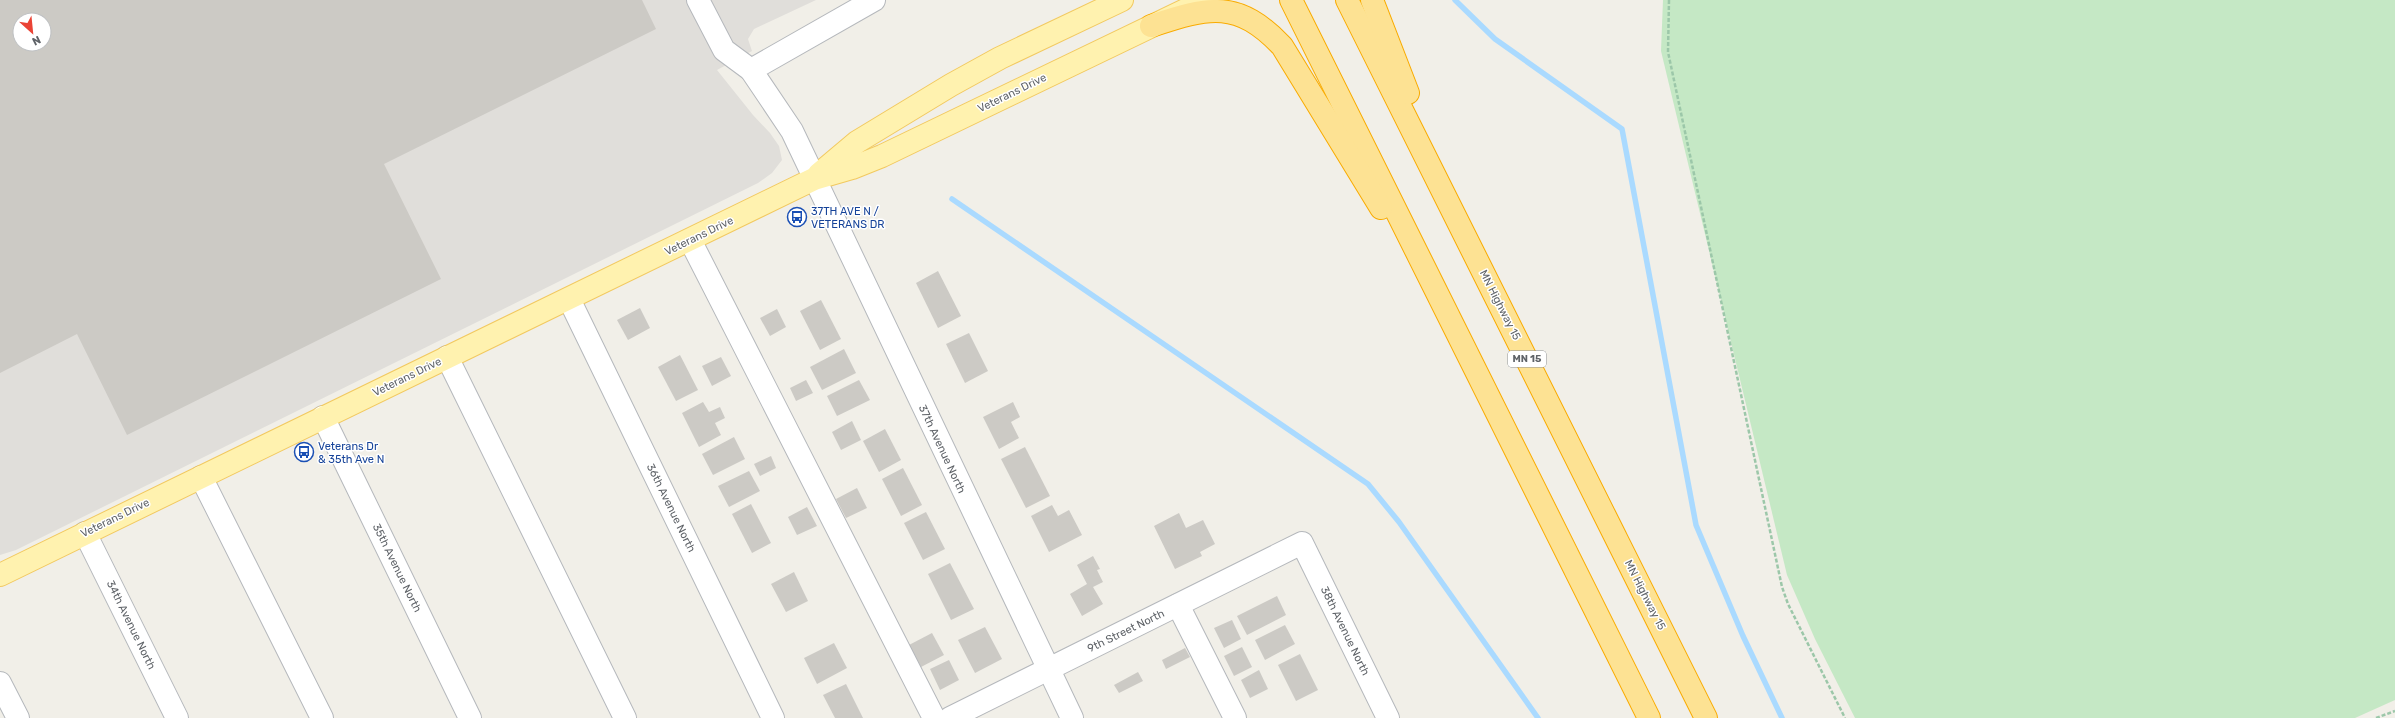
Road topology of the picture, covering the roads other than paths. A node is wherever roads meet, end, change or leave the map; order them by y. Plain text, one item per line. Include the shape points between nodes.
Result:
1 (698, 0) edge
2 (874, 0) edge
3 (1122, 0) edge
4 (1206, 0) edge
5 (1291, 0) edge
6 (1347, 0) edge
7 (1372, 0) edge
8 (1151, 26) junction
9 (751, 70) junction
10 (814, 179) junction
11 (690, 240) junction
12 (1471, 248) junction
13 (569, 299) junction
14 (1449, 317) junction
15 (448, 357) junction
16 (323, 417) junction
17 (201, 477) junction
18 (85, 533) junction
19 (1302, 543) joint
20 (0, 576) edge
21 (1178, 605) junction
22 (1047, 670) junction
23 (0, 683) edge
24 (18, 718) edge
25 (177, 718) edge
26 (322, 718) edge
27 (470, 718) edge
28 (625, 718) edge
29 (774, 718) edge
30 (934, 718) edge
31 (950, 718) edge
32 (1072, 718) edge
33 (1235, 718) edge
34 (1388, 718) edge
35 (1649, 718) edge
36 (1706, 718) edge

1 - 9 street, 37th Avenue North via 724,50
2 - 9 street
3 - 10 main road, Veterans Drive via 1000,58 951,85 857,142
4 - 8 main road, Veterans Drive
5 - 14 highway
6 - 12 highway, MN Highway 15 / MN 15
7 - 12 highway
8 - 10 main road, Veterans Drive via 882,156
8 - 14 highway via 1193,12 1222,6 1242,11 1263,24 1285,51
9 - 10 street, 37th Avenue North via 792,131
10 - 11 main road, Veterans Drive
10 - 22 street, 37th Avenue North
11 - 13 main road, Veterans Drive
11 - 30 street
12 - 36 highway, MN Highway 15 / MN 15
13 - 15 main road, Veterans Drive
13 - 29 street, 36th Avenue North
14 - 35 highway
15 - 16 main road, Veterans Drive
15 - 28 street
16 - 17 main road, Veterans Drive
16 - 27 street, 35th Avenue North
17 - 18 main road, Veterans Drive
17 - 26 street
18 - 20 main road, Veterans Drive
18 - 25 street, 34th Avenue North
19 - 21 street, 9th Street North
19 - 34 street, 38th Avenue North
21 - 22 street, 9th Street North
21 - 33 street
22 - 31 street, 9th Street North
22 - 32 street, 37th Avenue North
23 - 24 street

